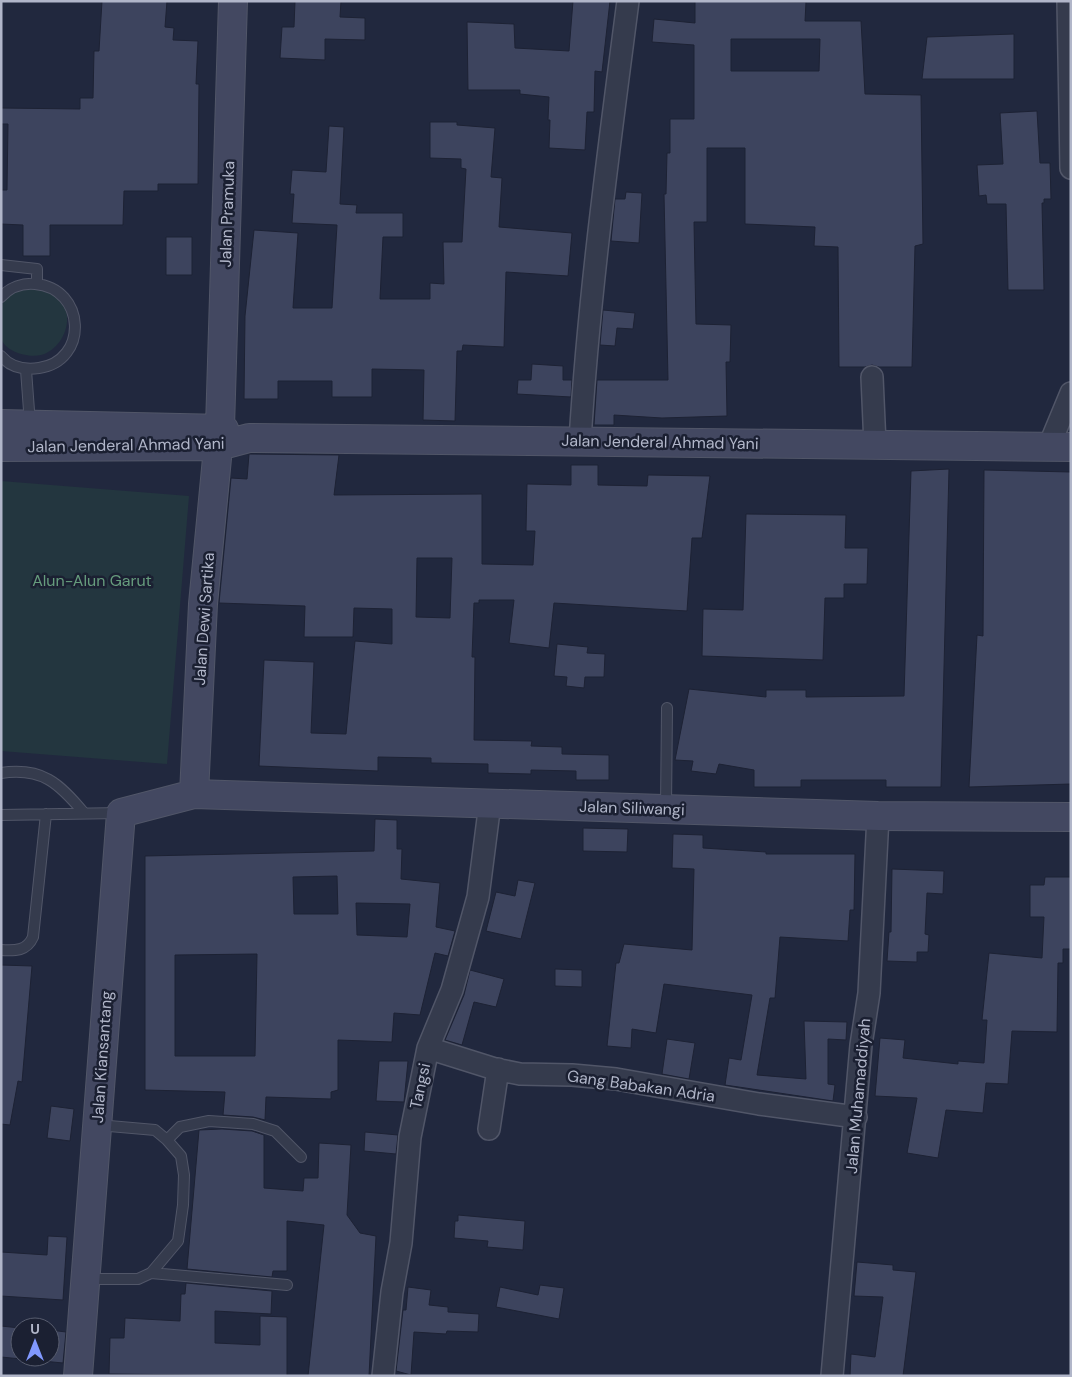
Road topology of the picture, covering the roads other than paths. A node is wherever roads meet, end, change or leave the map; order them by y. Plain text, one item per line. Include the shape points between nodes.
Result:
1 (233, 1) edge
2 (628, 1) edge
3 (1068, 1) edge
4 (1070, 141) edge
5 (1071, 168) edge
6 (1, 265) edge
7 (37, 284) junction
8 (1, 296) edge
9 (1, 356) edge
10 (26, 370) junction
11 (872, 377) dead end
12 (1071, 393) edge
13 (1, 424) edge
14 (30, 424) junction
15 (219, 436) junction
16 (580, 441) junction
17 (874, 445) junction
18 (1060, 446) edge
19 (1, 447) edge
20 (667, 708) dead end
21 (1, 773) edge
22 (194, 794) junction
23 (490, 803) junction
24 (666, 809) junction
25 (84, 813) junction
26 (121, 813) junction
27 (46, 814) junction
28 (1, 815) edge
29 (878, 816) junction
30 (1071, 817) edge
31 (1, 950) edge
32 (428, 1048) junction
33 (498, 1069) junction
34 (856, 1117) junction
35 (97, 1125) junction
36 (489, 1129) dead end
37 (167, 1140) junction
38 (301, 1157) dead end
39 (151, 1274) junction
40 (85, 1279) junction
41 (287, 1285) dead end
42 (78, 1376) edge
43 (383, 1376) edge
44 (832, 1376) edge

1 - 15 street, Jalan Pramuka
2 - 16 street via 598,230
3 - 4 street
4 - 5 street
6 - 7 lane via 37,269
7 - 8 lane via 26,283
7 - 10 lane via 46,285 64,296 74,314 75,336 65,355 45,367
9 - 10 lane via 6,362
10 - 14 lane
11 - 17 street
12 - 18 street
13 - 14 street, Jalan Jenderal Ahmad Yani
14 - 15 street, Jalan Jenderal Ahmad Yani
15 - 16 street, Jalan Jenderal Ahmad Yani
15 - 19 street, Jalan Jenderal Ahmad Yani
15 - 22 street, Jalan Dewi Sartika via 203,604
16 - 17 street, Jalan Jenderal Ahmad Yani
17 - 18 street, Jalan Jenderal Ahmad Yani
20 - 24 lane
21 - 25 lane via 31,771 44,775 72,798
22 - 23 street, Jalan Siliwangi
22 - 26 street
23 - 24 street, Jalan Siliwangi
23 - 32 street, Tangsi via 478,897 452,990
24 - 29 street, Jalan Siliwangi
25 - 26 lane
25 - 27 lane
26 - 35 street, Jalan Kiansantang
27 - 28 lane
27 - 31 lane via 33,937 26,947 16,951
29 - 30 street, Jalan Siliwangi
29 - 34 street, Jalan Muhamaddiyah via 869,994 861,1045
32 - 33 street, Gang Babakan Adria
32 - 43 street, Tangsi via 410,1137 401,1243
33 - 34 street, Gang Babakan Adria via 520,1074 616,1079
33 - 36 street
34 - 44 street, Jalan Muhamaddiyah
35 - 37 lane via 154,1130
35 - 40 street, Jalan Kiansantang
37 - 38 lane via 180,1127 209,1121 253,1124 275,1131
37 - 39 lane via 181,1156 183,1205 178,1241
39 - 40 lane via 138,1279
39 - 41 lane
40 - 42 street, Jalan Kiansantang

